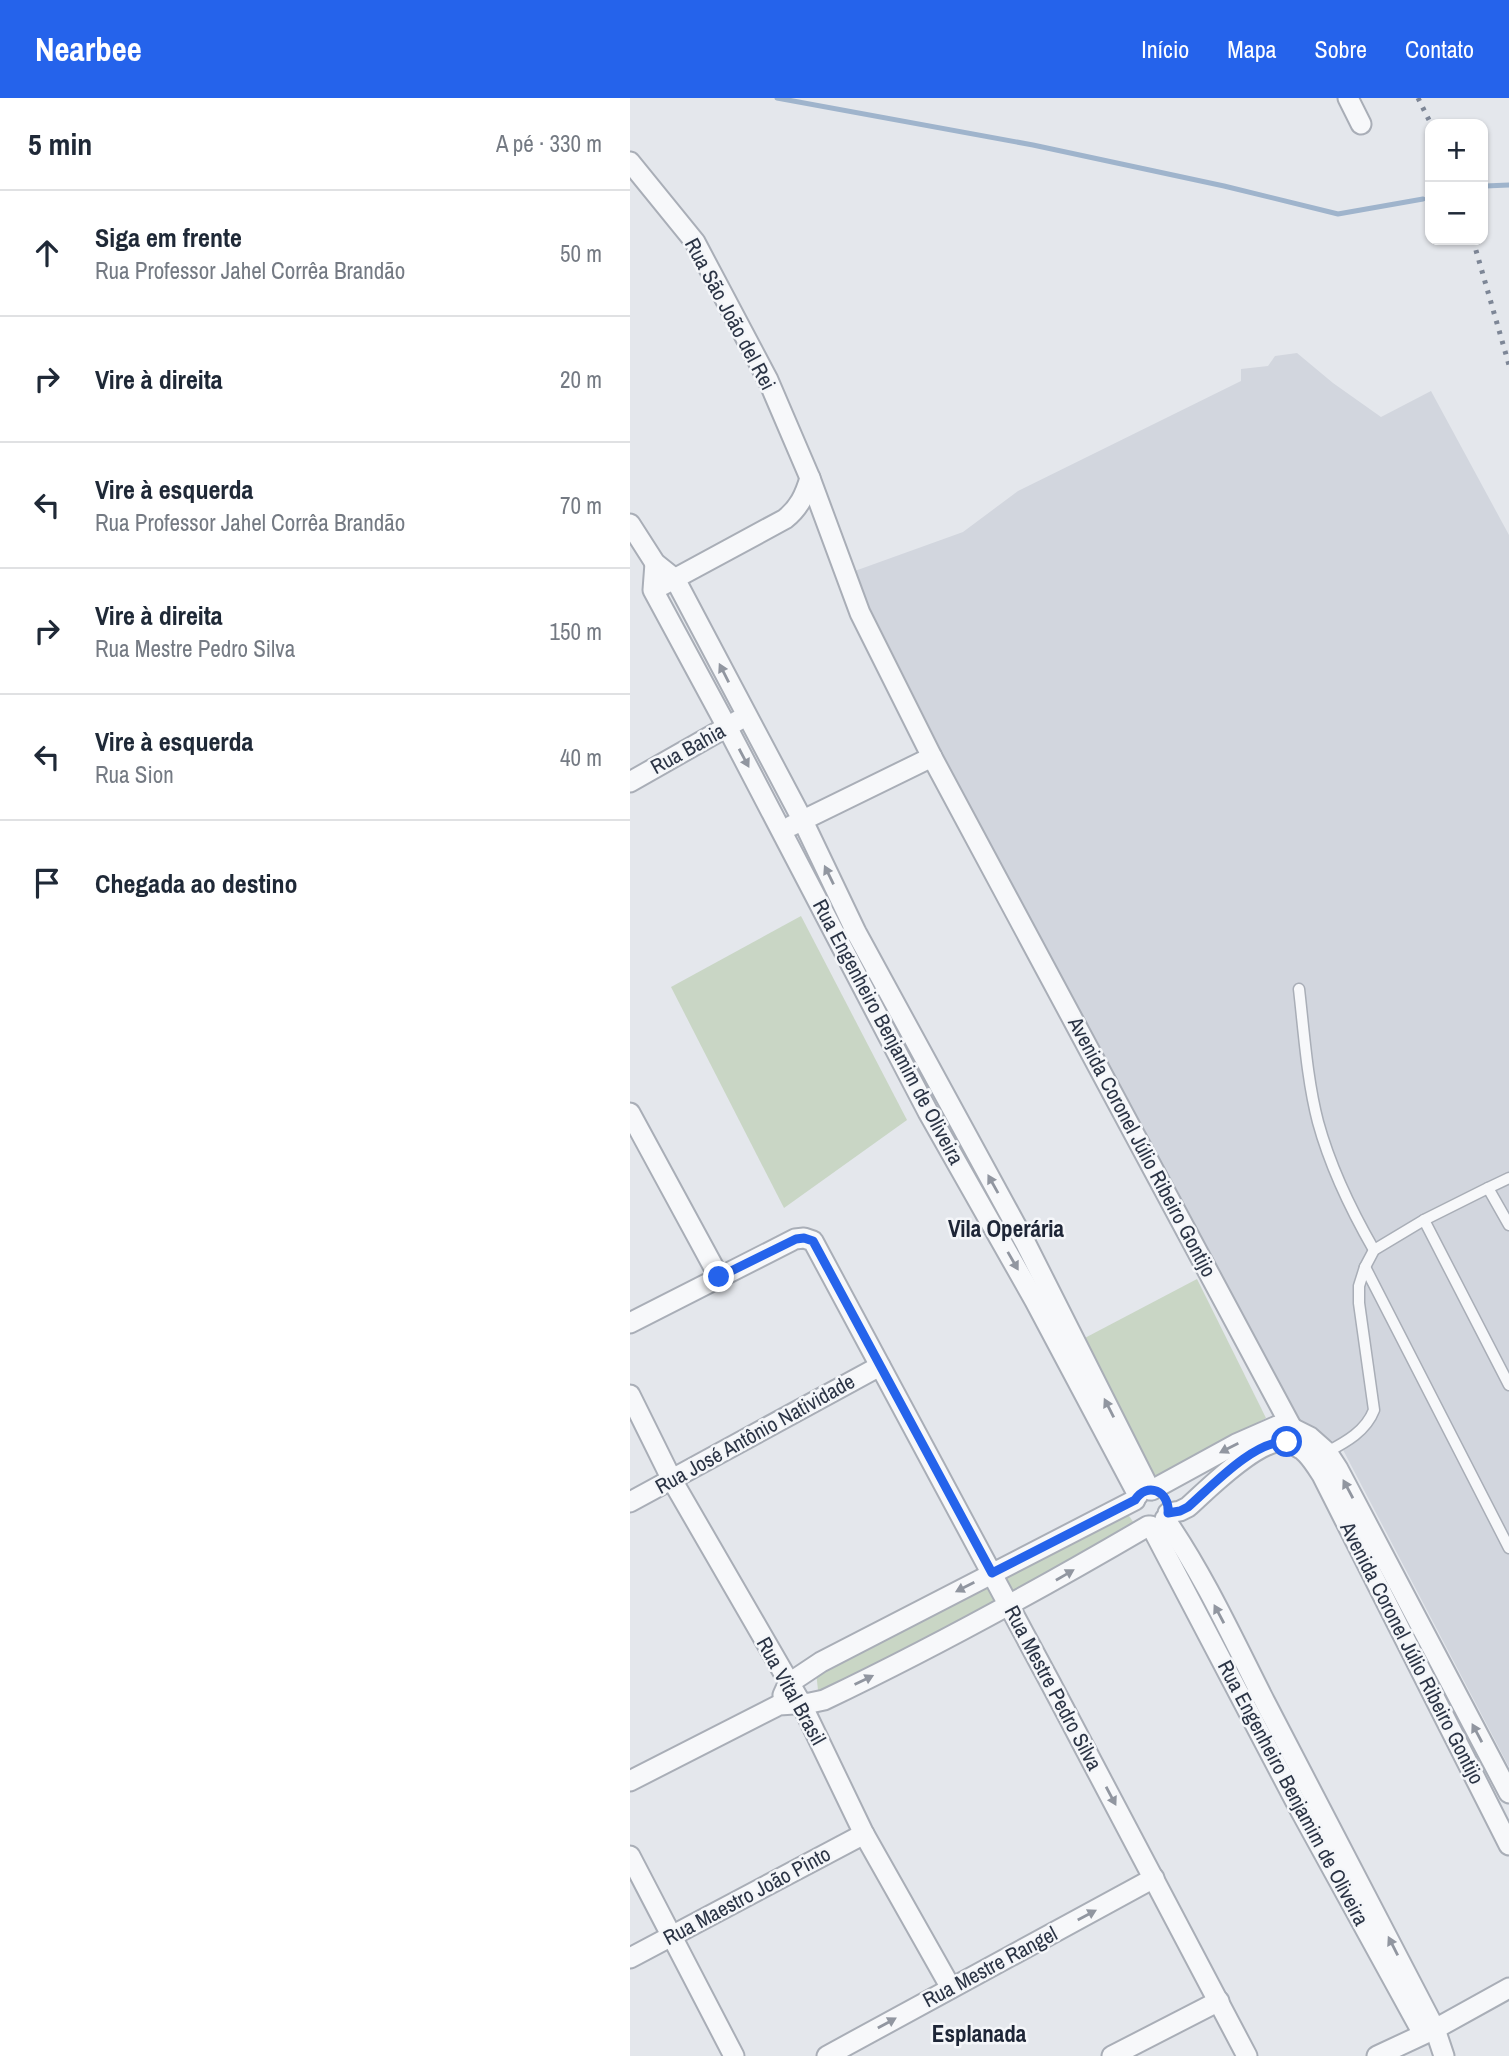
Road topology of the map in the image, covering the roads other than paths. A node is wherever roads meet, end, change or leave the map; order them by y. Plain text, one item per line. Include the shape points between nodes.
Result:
1 (1348, 98) edge
2 (1361, 124) dead end
3 (630, 162) edge
4 (810, 478) junction
5 (630, 524) edge
6 (656, 564) junction
7 (675, 579) junction
8 (653, 590) junction
9 (746, 716) junction
10 (727, 727) junction
11 (932, 757) junction
12 (630, 782) edge
13 (803, 821) junction
14 (782, 831) junction
15 (1299, 989) dead end
16 (630, 1113) edge
17 (1509, 1178) edge
18 (1488, 1188) junction
19 (1424, 1220) junction
20 (1509, 1225) edge
21 (1374, 1250) junction
22 (1365, 1266) junction
23 (719, 1277) junction
24 (1043, 1297) junction
25 (630, 1323) edge
26 (880, 1366) junction
27 (1509, 1384) edge
28 (630, 1395) edge
29 (1285, 1435) junction
30 (1313, 1454) junction
31 (672, 1480) junction
32 (1144, 1494) junction
33 (630, 1502) edge
34 (1158, 1521) junction
35 (1509, 1548) edge
36 (992, 1573) junction
37 (1009, 1607) junction
38 (1417, 1619) junction
39 (1399, 1630) junction
40 (788, 1684) junction
41 (801, 1703) junction
42 (779, 1705) junction
43 (630, 1782) edge
44 (1505, 1786) edge
45 (1481, 1790) junction
46 (864, 1834) junction
47 (1509, 1845) edge
48 (630, 1856) edge
49 (1154, 1878) junction
50 (673, 1936) junction
51 (630, 1958) edge
52 (951, 1988) junction
53 (1509, 1988) edge
54 (1219, 2001) junction
55 (1429, 2032) junction
56 (1443, 2054) edge
57 (734, 2056) edge
58 (827, 2056) edge
59 (1112, 2056) edge
60 (1247, 2056) edge
61 (1377, 2056) edge

1 - 2 street
3 - 4 street, Rua São João del Rei via 695,242 768,380
4 - 7 street via 803,498 785,519
4 - 11 street, Avenida Coronel Júlio Ribeiro Gontijo via 860,613
5 - 6 street, Rua Engenheiro Benjamim de Oliveira
6 - 7 street, Rua Engenheiro Benjamim de Oliveira
6 - 8 street
7 - 8 street
9 -> 7 street, Rua Engenheiro Benjamim de Oliveira
8 - 10 street, Rua Engenheiro Benjamim de Oliveira
9 - 10 street, Rua Bahia
9 - 13 street, Rua Engenheiro Benjamim de Oliveira
10 - 12 street, Rua Bahia
10 -> 14 street, Rua Engenheiro Benjamim de Oliveira
11 - 13 street
11 - 29 street, Avenida Coronel Júlio Ribeiro Gontijo
13 - 14 street
24 -> 13 street, Rua Engenheiro Benjamim de Oliveira
14 -> 24 street, Rua Engenheiro Benjamim de Oliveira via 928,1112
15 - 21 lane via 1318,1122 1341,1186
16 - 23 street
17 - 18 lane
18 - 19 lane
18 - 20 lane
19 - 21 lane
19 - 27 lane
21 - 22 lane
22 - 30 lane via 1359,1303 1374,1410 1370,1422 1354,1436
22 - 35 lane
23 - 25 street
23 - 26 street, Rua Mestre Pedro Silva via 796,1239 810,1239
24 - 32 street, Rua Engenheiro Benjamim de Oliveira
26 - 31 street, Rua José Antônio Natividade
26 - 36 street, Rua Mestre Pedro Silva
28 - 31 street, Rua Vital Brasil
29 - 30 street
29 - 30 street, Avenida Coronel Júlio Ribeiro Gontijo via 1310,1437
29 -> 32 street via 1277,1426 1260,1433
29 - 34 street via 1233,1466 1188,1507
38 -> 30 street, Avenida Coronel Júlio Ribeiro Gontijo
30 - 39 street, Avenida Coronel Júlio Ribeiro Gontijo
31 - 33 street, Rua José Antônio Natividade
31 - 40 street, Rua Vital Brasil
32 - 34 street via 1164,1495 1167,1500
32 - 34 street via 1134,1513 1141,1523
32 - 36 street
37 -> 34 street
34 - 55 street, Rua Engenheiro Benjamim de Oliveira via 1175,1534 1206,1588 1254,1702
36 - 37 street, Rua Mestre Pedro Silva
36 -> 40 street via 821,1662
41 -> 37 street via 824,1700
37 -> 49 street, Rua Mestre Pedro Silva
38 - 39 street
44 -> 38 street, Avenida Coronel Júlio Ribeiro Gontijo
39 - 45 street, Avenida Coronel Júlio Ribeiro Gontijo
40 - 41 street, Rua Vital Brasil
40 - 42 street
41 - 42 street
41 - 46 street, Rua Vital Brasil
42 - 43 street
44 - 45 street
45 - 47 street, Avenida Coronel Júlio Ribeiro Gontijo
46 - 50 street, Rua Maestro João Pinto
46 - 52 street, Rua Vital Brasil
48 - 50 street
52 -> 49 street, Rua Mestre Rangel
49 - 54 street, Rua Mestre Pedro Silva
50 - 51 street, Rua Maestro João Pinto
50 - 57 street
58 -> 52 street, Rua Mestre Rangel
53 - 55 street
54 - 59 street
54 - 60 street, Rua Mestre Pedro Silva
55 - 56 street, Rua Engenheiro Benjamim de Oliveira
55 - 61 street

